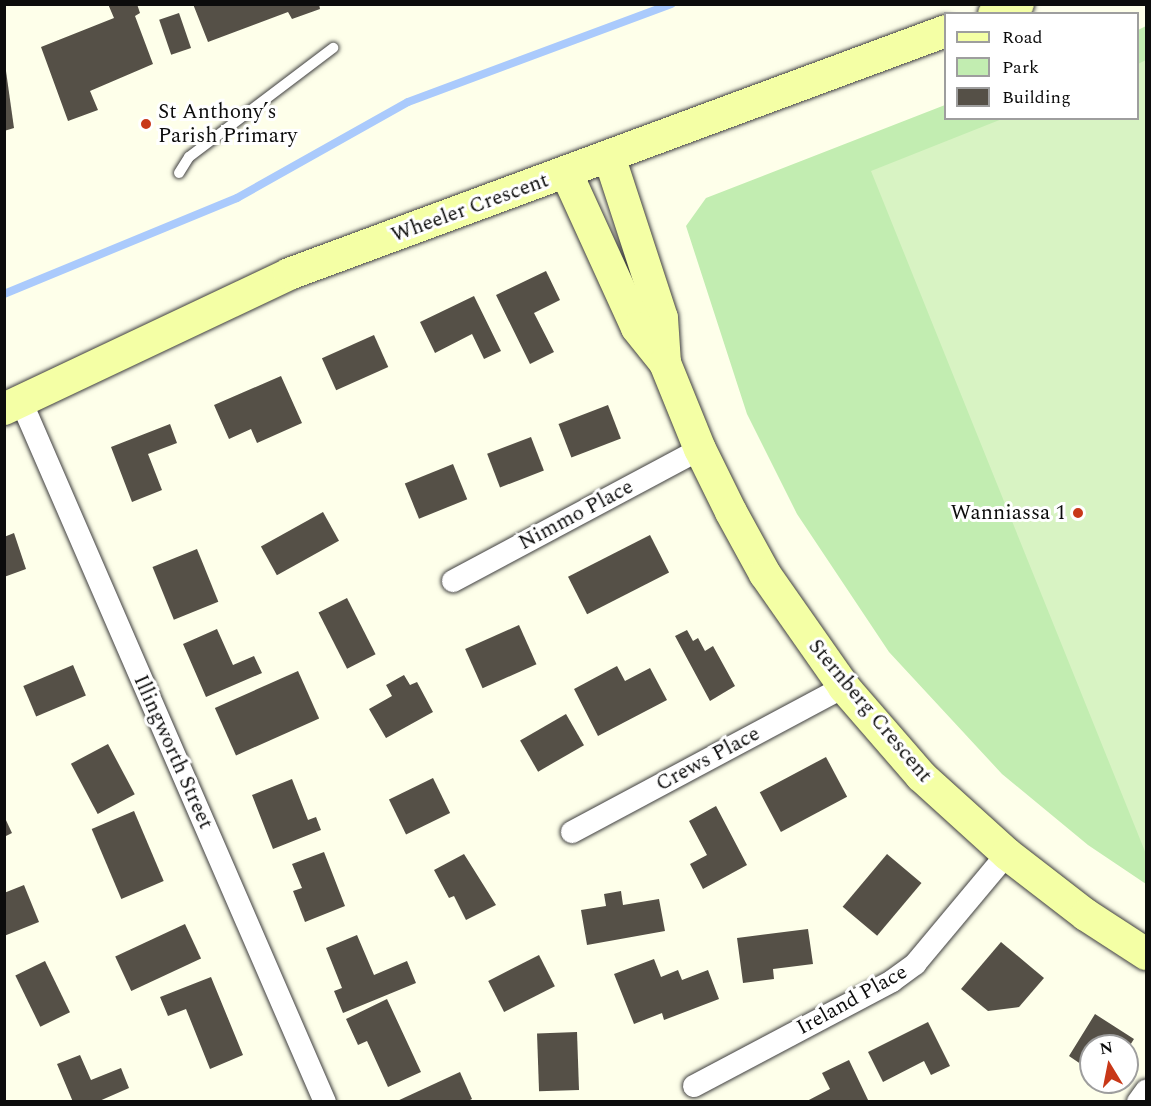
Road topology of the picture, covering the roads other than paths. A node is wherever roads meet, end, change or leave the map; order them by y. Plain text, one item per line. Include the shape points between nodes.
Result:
1 (1018, 4) edge
2 (999, 12) edge
3 (944, 31) edge
4 (333, 48) dead end
5 (609, 156) junction
6 (566, 172) junction
7 (179, 173) dead end
8 (665, 363) junction
9 (13, 405) edge
10 (700, 449) junction
11 (453, 581) dead end
12 (844, 687) junction
13 (573, 832) dead end
14 (1007, 854) junction
15 (1146, 954) edge
16 (694, 1086) dead end
17 (1146, 1092) edge
18 (325, 1101) edge
19 (1138, 1101) edge

1 - 2 street
3 - 5 street, Wheeler Crescent
4 - 7 lane via 189,157
5 - 6 street, Wheeler Crescent
5 - 8 street, Sternberg Crescent via 662,318
6 - 8 street, Sternberg Crescent via 637,328
6 - 9 street, Wheeler Crescent via 289,274
8 - 10 street, Sternberg Crescent
9 - 18 street, Illingworth Street
10 - 11 street, Nimmo Place
10 - 12 street, Sternberg Crescent via 765,574
12 - 13 street, Crews Place
12 - 14 street, Sternberg Crescent via 921,776
14 - 15 street, Sternberg Crescent via 1086,915
14 - 16 street, Ireland Place via 915,964 892,981
17 - 19 street

